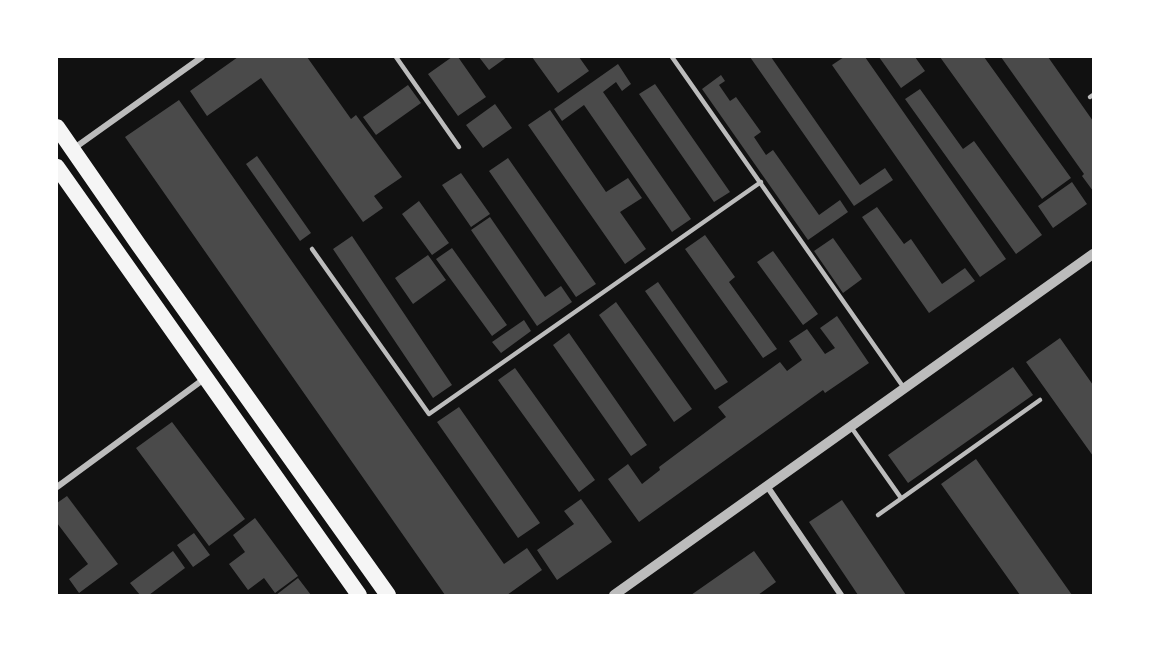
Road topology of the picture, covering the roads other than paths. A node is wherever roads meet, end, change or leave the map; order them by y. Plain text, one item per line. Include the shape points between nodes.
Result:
1 (202, 57) edge
2 (396, 57) edge
3 (672, 57) edge
4 (57, 127) edge
5 (459, 147) dead end
6 (72, 150) junction
7 (57, 167) edge
8 (761, 182) junction
9 (312, 249) dead end
10 (1093, 254) edge
11 (205, 378) junction
12 (904, 388) junction
13 (1040, 400) dead end
14 (851, 426) junction
15 (767, 486) junction
16 (57, 487) edge
17 (901, 498) junction
18 (878, 515) dead end
19 (359, 595) edge
20 (388, 595) edge
21 (614, 595) edge
22 (841, 595) edge

1 - 6 street
2 - 5 lane
3 - 8 lane
4 - 6 highway
6 - 20 highway
7 - 11 highway
8 - 9 lane via 429,414
8 - 12 lane
10 - 12 street
11 - 16 street
11 - 19 highway
12 - 14 street
13 - 17 lane
14 - 15 street
14 - 17 lane
15 - 21 street
15 - 22 street
17 - 18 lane

